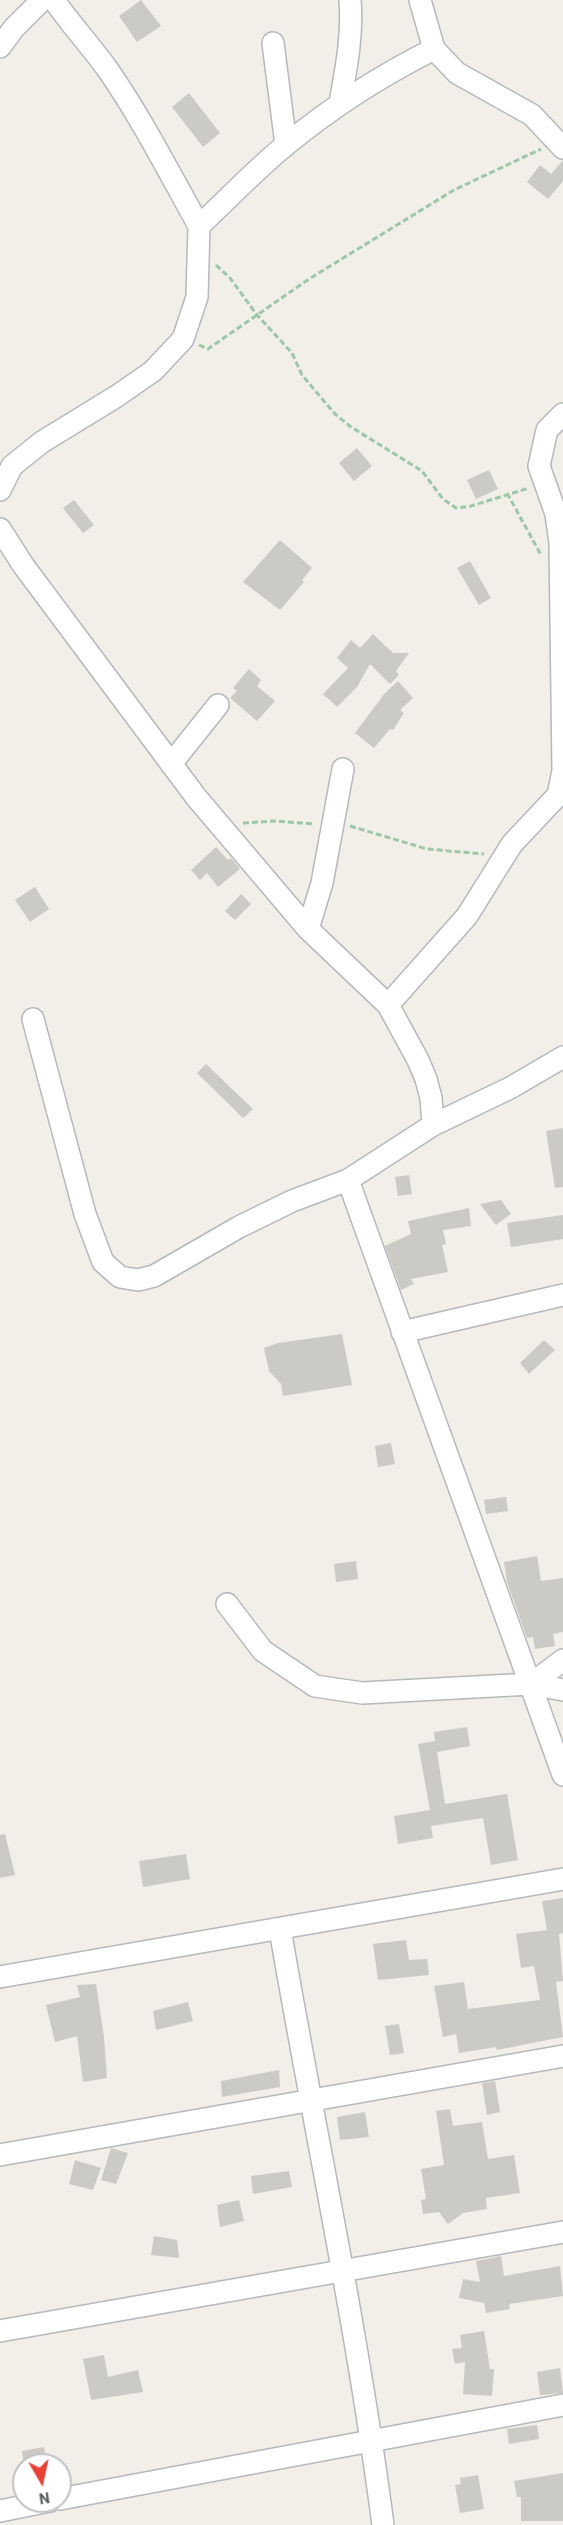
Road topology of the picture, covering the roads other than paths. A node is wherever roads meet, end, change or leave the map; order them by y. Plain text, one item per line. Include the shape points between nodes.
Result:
1 (42, 0) edge
2 (54, 0) edge
3 (350, 0) edge
4 (420, 0) edge
5 (273, 43) dead end
6 (0, 47) edge
7 (434, 49) junction
8 (340, 103) junction
9 (286, 145) junction
10 (560, 145) edge
11 (199, 226) junction
12 (563, 414) edge
13 (0, 490) edge
14 (0, 529) edge
15 (218, 705) dead end
16 (171, 764) junction
17 (343, 769) dead end
18 (308, 929) junction
19 (388, 1005) junction
20 (33, 1019) dead end
21 (563, 1057) edge
22 (433, 1125) junction
23 (348, 1180) junction
24 (563, 1295) edge
25 (402, 1332) junction
26 (227, 1604) dead end
27 (563, 1660) edge
28 (531, 1684) junction
29 (563, 1690) edge
30 (563, 1775) edge
31 (563, 1879) edge
32 (280, 1929) junction
33 (0, 1977) edge
34 (563, 2056) edge
35 (309, 2101) junction
36 (0, 2156) edge
37 (563, 2232) edge
38 (343, 2272) junction
39 (0, 2331) edge
40 (563, 2405) edge
41 (372, 2439) junction
42 (72, 2497) edge
43 (383, 2525) edge

1 - 6 street
2 - 11 street via 107,68
3 - 8 street via 350,45
4 - 7 street
5 - 9 street
7 - 8 street
7 - 10 street via 457,73 532,115
8 - 9 street
9 - 11 street
11 - 13 street via 197,297 183,339 153,371 42,442 12,466
12 - 19 street via 547,430 539,466 556,514 560,543 562,771 558,795 512,844 467,916
14 - 16 street
15 - 16 street
16 - 18 street
17 - 18 street via 324,873
18 - 19 street
19 - 22 street via 426,1079
20 - 23 street via 85,1214 103,1262 120,1277 138,1280 154,1276 292,1201
21 - 22 street
22 - 23 street
23 - 25 street
24 - 25 street
25 - 28 street
26 - 28 street via 263,1651 315,1686 362,1692
27 - 28 street
28 - 29 street
28 - 30 street
31 - 32 street
32 - 33 street
32 - 35 street
34 - 35 street
35 - 36 street
35 - 38 street
37 - 38 street
38 - 39 street
38 - 41 street
40 - 41 street
41 - 42 street
41 - 43 street

